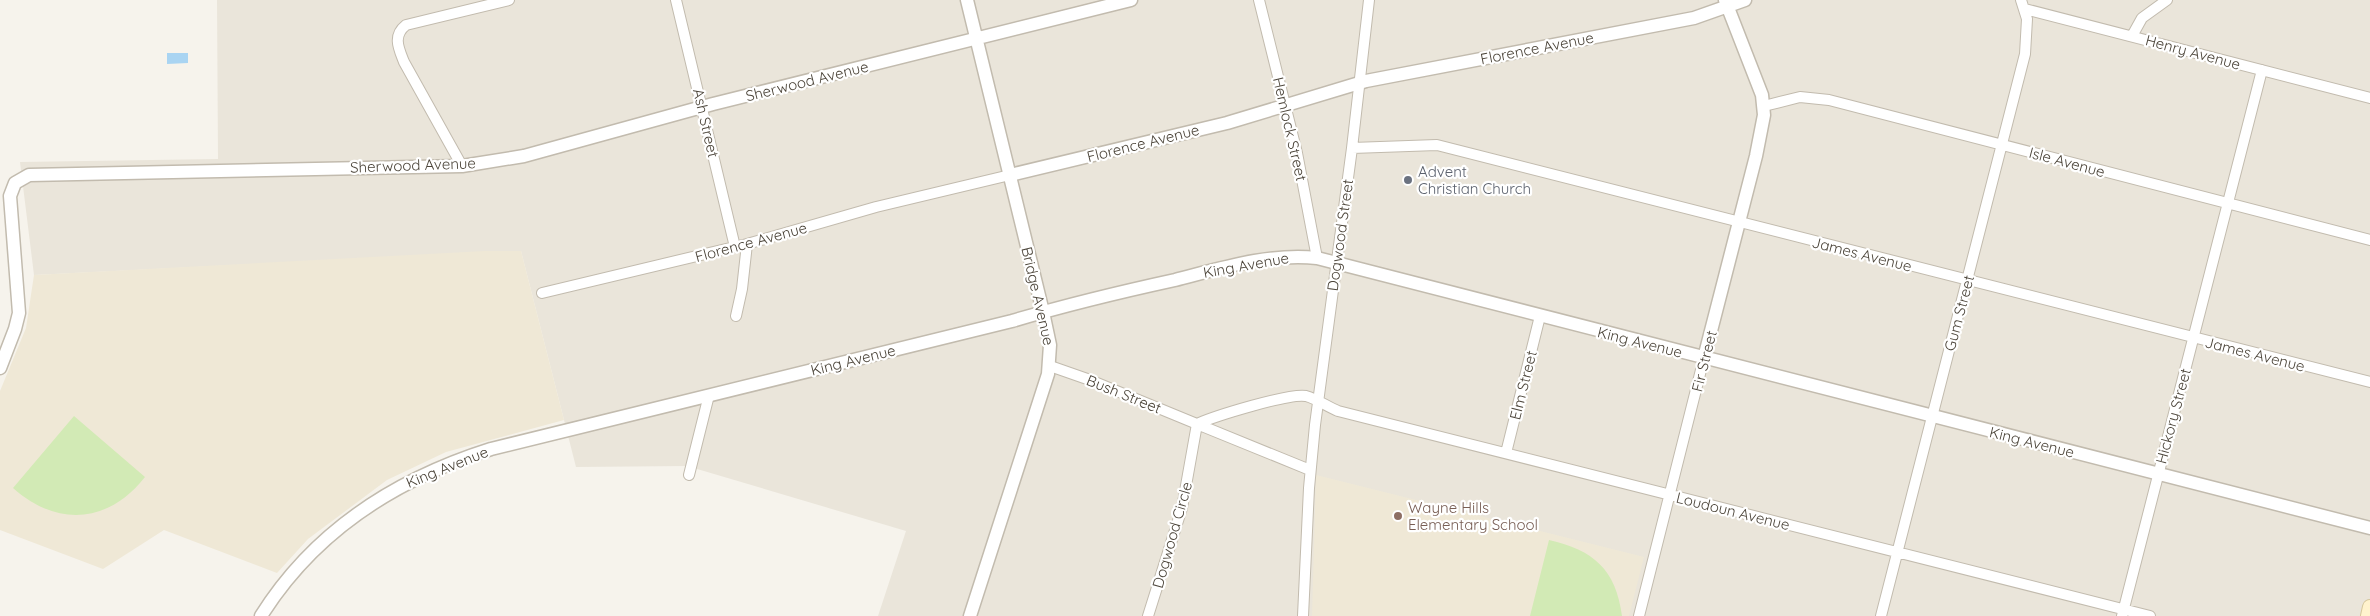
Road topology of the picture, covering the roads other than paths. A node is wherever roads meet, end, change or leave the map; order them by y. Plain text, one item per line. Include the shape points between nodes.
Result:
1 (509, 0) edge
2 (676, 0) edge
3 (967, 0) edge
4 (1132, 0) edge
5 (1259, 0) edge
6 (1369, 0) edge
7 (1745, 0) edge
8 (2167, 0) edge
9 (1727, 3) edge
10 (2023, 5) edge
11 (2132, 36) junction
12 (976, 39) junction
13 (2262, 70) junction
14 (1359, 84) junction
15 (2370, 98) edge
16 (1285, 106) junction
17 (1764, 106) junction
18 (702, 107) junction
19 (2001, 145) junction
20 (1352, 148) junction
21 (462, 166) junction
22 (1010, 175) junction
23 (2228, 204) junction
24 (1739, 222) junction
25 (2370, 240) edge
26 (747, 244) junction
27 (735, 247) junction
28 (1317, 258) junction
29 (1335, 263) junction
30 (1968, 281) junction
31 (542, 293) dead end
32 (1044, 312) junction
33 (736, 316) dead end
34 (1540, 316) junction
35 (2195, 338) junction
36 (1704, 358) junction
37 (1050, 366) junction
38 (0, 368) edge
39 (2370, 382) edge
40 (709, 395) junction
41 (1318, 401) junction
42 (1932, 417) junction
43 (1197, 424) junction
44 (1506, 453) junction
45 (1310, 470) junction
46 (2158, 474) junction
47 (689, 475) dead end
48 (1670, 495) junction
49 (2370, 528) edge
50 (1897, 552) junction
51 (2370, 607) edge
52 (2123, 612) edge
53 (261, 616) edge
54 (970, 616) edge
55 (1148, 616) edge
56 (1303, 616) edge
57 (1640, 616) edge
58 (1881, 616) edge
59 (2150, 616) edge
60 (2368, 616) edge

1 - 21 street via 406,25 398,35 404,62
2 - 18 street, Ash Street
3 - 12 street, Bridge Avenue
4 - 12 street, Sherwood Avenue
5 - 16 street, Hemlock Street
6 - 14 street, Dogwood Street
7 - 9 street, Florence Avenue
8 - 11 street via 2142,18
9 - 14 street, Florence Avenue via 1694,18
9 - 17 street via 1754,70
10 - 11 street, Henry Avenue
10 - 19 street, Gum Street via 2027,44
11 - 13 street, Henry Avenue
12 - 18 street, Sherwood Avenue
12 - 22 street, Bridge Avenue
13 - 15 street, Henry Avenue
13 - 23 street, Hickory Street
14 - 16 street, Florence Avenue
14 - 20 street, Dogwood Street
16 - 22 street, Florence Avenue
16 - 28 street, Hemlock Street
17 - 19 street, Isle Avenue via 1788,98 1814,97
17 - 24 street, Fir Street via 1763,127
18 - 21 street, Sherwood Avenue via 524,156
18 - 27 street, Ash Street
19 - 23 street, Isle Avenue
19 - 30 street, Gum Street
20 - 24 street, James Avenue via 1437,145
20 - 29 street, Dogwood Street
21 - 38 street, Sherwood Avenue via 44,173 21,178 13,188 10,206 18,313
22 - 26 street, Florence Avenue via 876,207
22 - 32 street, Bridge Avenue
23 - 25 street, Isle Avenue
23 - 35 street, Hickory Street
24 - 30 street, James Avenue
24 - 36 street, Fir Street
26 - 27 street, Florence Avenue
26 - 33 street
27 - 31 street, Florence Avenue
28 - 29 street, King Avenue
28 - 32 street, King Avenue via 1271,258
29 - 34 street, King Avenue
29 - 41 street, Dogwood Street
30 - 35 street, James Avenue
30 - 42 street, Gum Street
32 - 37 street, Bridge Avenue
32 - 40 street, King Avenue
34 - 36 street, King Avenue
34 - 44 street, Elm Street
35 - 39 street, James Avenue
35 - 46 street, Hickory Street
36 - 42 street, King Avenue
36 - 48 street, Fir Street
37 - 43 street, Bush Street
37 - 54 street, Bridge Avenue
40 - 47 street
40 - 53 street, King Avenue via 491,449 430,471 373,502 327,538 282,585
41 - 43 street via 1307,396 1293,396 1214,416
41 - 44 street, Loudoun Avenue via 1338,411
41 - 45 street, Dogwood Street
42 - 46 street, King Avenue
42 - 50 street, Gum Street
43 - 45 street, Bush Street
43 - 55 street, Dogwood Circle via 1182,508
44 - 48 street, Loudoun Avenue
45 - 56 street
46 - 49 street, King Avenue
46 - 52 street, Hickory Street
48 - 50 street, Loudoun Avenue
48 - 57 street, Fir Street
50 - 52 street, Loudoun Avenue
50 - 58 street, Gum Street
51 - 60 main road
52 - 59 street, Loudoun Avenue

